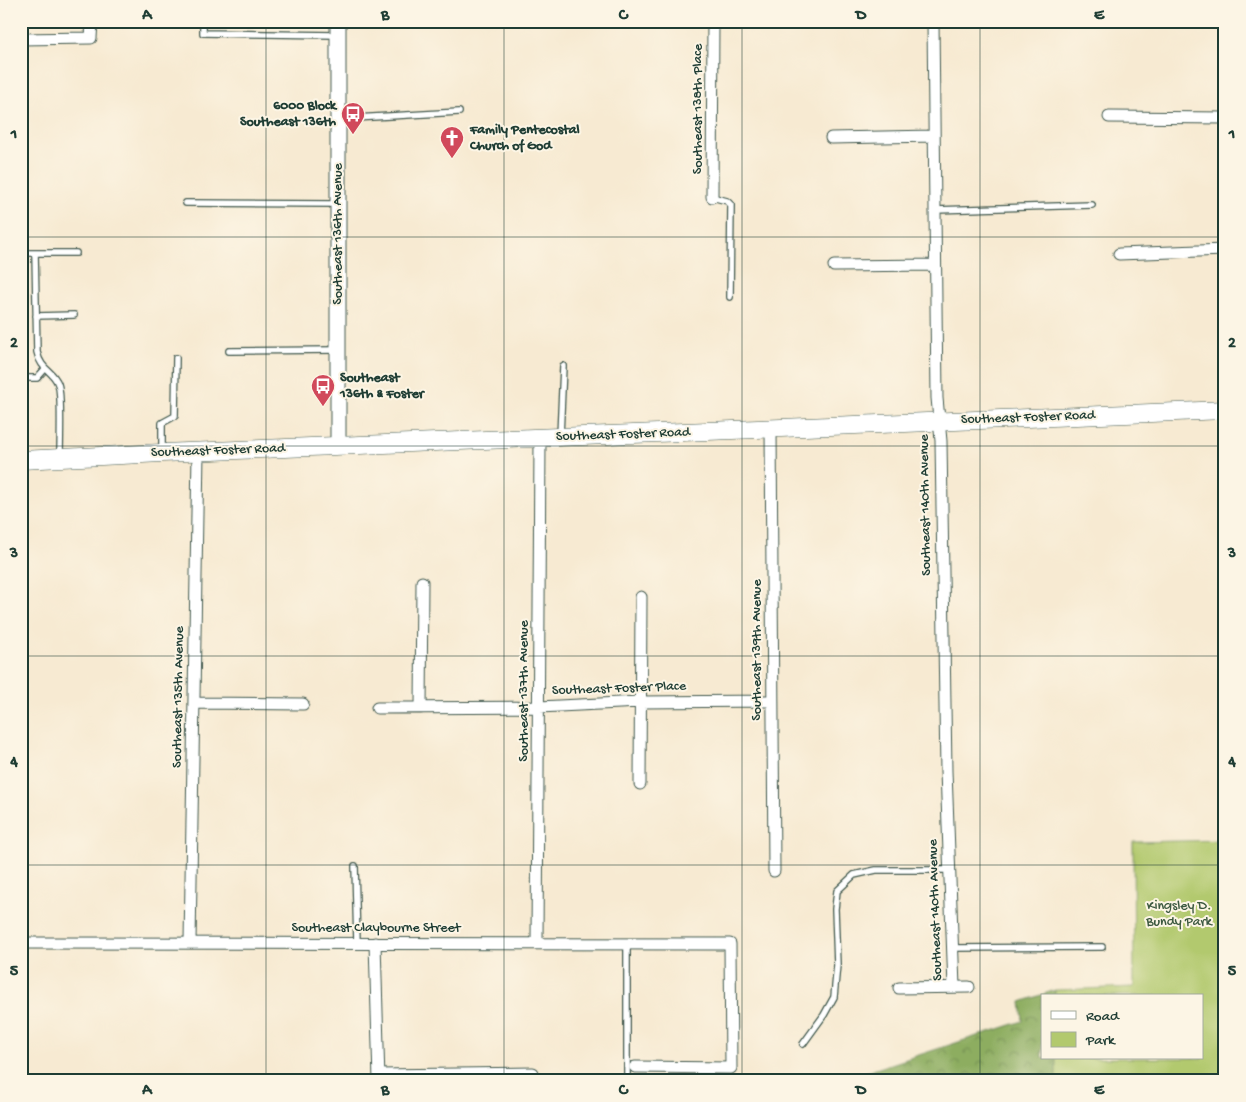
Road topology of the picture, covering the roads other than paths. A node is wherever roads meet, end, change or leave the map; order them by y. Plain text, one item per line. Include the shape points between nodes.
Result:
1 (92, 21) edge
2 (203, 21) edge
3 (713, 21) edge
4 (933, 21) edge
5 (338, 28) edge
6 (21, 38) edge
7 (459, 112) dead end
8 (1109, 117) dead end
9 (1225, 118) edge
10 (338, 119) junction
11 (934, 136) junction
12 (830, 138) dead end
13 (712, 197) joint
14 (186, 203) dead end
15 (338, 204) junction
16 (1092, 205) dead end
17 (935, 210) junction
18 (1225, 250) edge
19 (21, 253) edge
20 (35, 253) junction
21 (76, 253) dead end
22 (1119, 254) dead end
23 (935, 265) junction
24 (834, 266) dead end
25 (730, 297) dead end
26 (36, 316) junction
27 (74, 316) dead end
28 (338, 350) junction
29 (229, 351) dead end
30 (176, 358) dead end
31 (563, 366) dead end
32 (45, 369) junction
33 (21, 378) edge
34 (1225, 410) edge
35 (939, 422) junction
36 (771, 429) junction
37 (560, 438) junction
38 (540, 439) junction
39 (338, 446) junction
40 (198, 452) junction
41 (162, 453) junction
42 (60, 459) junction
43 (21, 460) edge
44 (422, 582) dead end
45 (641, 597) dead end
46 (772, 701) junction
47 (640, 702) junction
48 (194, 703) junction
49 (303, 704) dead end
50 (377, 708) dead end
51 (421, 708) junction
52 (539, 708) junction
53 (640, 784) dead end
54 (355, 866) dead end
55 (949, 870) junction
56 (774, 871) dead end
57 (21, 942) edge
58 (190, 942) junction
59 (357, 943) junction
60 (375, 943) junction
61 (537, 943) junction
62 (627, 943) junction
63 (1102, 947) dead end
64 (952, 948) junction
65 (954, 987) junction
66 (970, 987) dead end
67 (900, 988) dead end
68 (803, 1044) dead end
69 (634, 1068) dead end
70 (533, 1073) dead end
71 (379, 1078) edge
72 (627, 1081) edge

1 - 6 street via 91,38
2 - 5 lane via 203,33
3 - 13 street, Southeast 138th Place
4 - 11 street, Southeast 140th Avenue
5 - 10 street, Southeast 136th Avenue
7 - 10 lane
8 - 9 street
10 - 15 street, Southeast 136th Avenue
11 - 12 street
11 - 17 street, Southeast 140th Avenue
13 - 25 lane via 727,200 731,205
14 - 15 lane
15 - 28 street, Southeast 136th Avenue
16 - 17 lane
17 - 23 street, Southeast 140th Avenue
18 - 22 street
19 - 20 lane
20 - 21 lane
20 - 26 lane
23 - 24 street
23 - 35 street, Southeast 140th Avenue
26 - 27 lane
26 - 32 lane via 37,352
28 - 29 lane
28 - 39 street, Southeast 136th Avenue
30 - 41 lane via 175,416 162,423
31 - 37 lane
32 - 33 lane via 37,378
32 - 42 lane via 53,375 59,388
34 - 35 main road, Southeast Foster Road
35 - 36 main road, Southeast Foster Road
35 - 55 street, Southeast 140th Avenue
36 - 37 main road, Southeast Foster Road
36 - 46 street, Southeast 139th Avenue
37 - 38 main road, Southeast Foster Road
38 - 39 main road, Southeast Foster Road
38 - 52 street, Southeast 137th Avenue
39 - 40 main road, Southeast Foster Road
40 - 41 main road, Southeast Foster Road
40 - 48 street, Southeast 135th Avenue
41 - 42 main road, Southeast Foster Road
42 - 43 main road, Southeast Foster Road
44 - 51 street
45 - 47 street
46 - 47 street, Southeast Foster Place
46 - 56 street, Southeast 139th Avenue
47 - 52 street, Southeast Foster Place
47 - 53 street
48 - 49 street
48 - 58 street, Southeast 135th Avenue
50 - 51 street, Southeast Foster Place
51 - 52 street, Southeast Foster Place
52 - 61 street, Southeast 137th Avenue
54 - 59 lane
55 - 64 street, Southeast 140th Avenue
55 - 68 lane via 876,870 854,875 837,891 834,998
57 - 58 street, Southeast Claybourne Street
58 - 59 street, Southeast Claybourne Street
59 - 60 street, Southeast Claybourne Street
60 - 61 street, Southeast Claybourne Street
60 - 71 street
61 - 62 street, Southeast Claybourne Street
62 - 69 street, Southeast Claybourne Street via 730,944 731,1068
62 - 72 lane
63 - 64 lane
64 - 65 street, Southeast 140th Avenue
65 - 66 street
65 - 67 street
70 - 71 street

